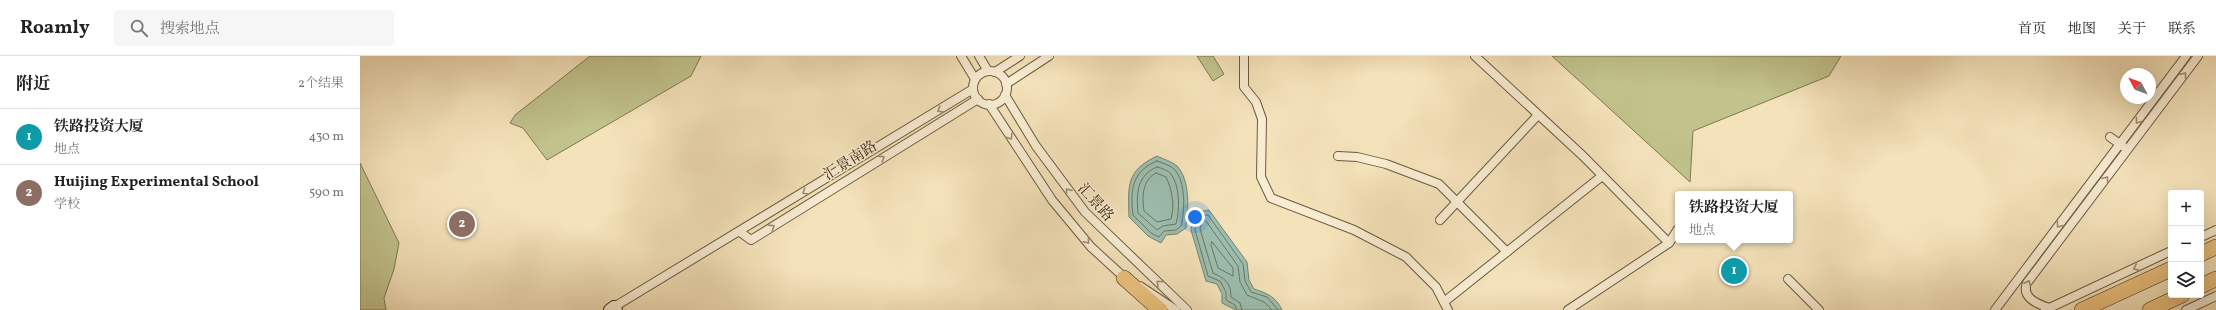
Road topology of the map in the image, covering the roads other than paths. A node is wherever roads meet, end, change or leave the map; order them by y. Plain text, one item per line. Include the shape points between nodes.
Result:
1 (961, 56) edge
2 (979, 56) edge
3 (1020, 56) edge
4 (1049, 56) edge
5 (1244, 56) edge
6 (1475, 56) edge
7 (2186, 56) edge
8 (2198, 56) edge
9 (992, 71) junction
10 (976, 79) junction
11 (1006, 84) junction
12 (973, 89) junction
13 (1005, 95) junction
14 (978, 99) junction
15 (989, 104) junction
16 (1538, 115) junction
17 (2110, 137) dead end
18 (2120, 144) junction
19 (2128, 150) junction
20 (1338, 156) dead end
21 (1602, 176) junction
22 (1457, 201) junction
23 (1440, 220) dead end
24 (2216, 230) edge
25 (740, 232) junction
26 (1675, 234) edge
27 (2204, 236) edge
28 (1669, 243) junction
29 (2216, 248) edge
30 (1507, 252) junction
31 (2168, 252) edge
32 (2204, 253) edge
33 (2168, 269) edge
34 (1124, 278) junction
35 (1788, 279) dead end
36 (2216, 279) edge
37 (2204, 285) edge
38 (2216, 296) edge
39 (2176, 298) edge
40 (1444, 302) junction
41 (614, 309) edge
42 (2047, 309) edge
43 (1160, 310) edge
44 (1176, 310) edge
45 (1187, 310) edge
46 (1448, 310) edge
47 (1568, 310) edge
48 (1819, 310) edge
49 (1995, 310) edge
50 (2082, 310) edge
51 (2150, 310) edge
52 (2186, 310) edge

1 - 10 street
2 - 9 street
3 - 9 street
4 - 11 street
5 - 40 street via 1244,86 1256,102 1262,118 1261,177 1271,198 1354,230 1406,257 1436,287
6 - 16 street
7 -> 18 street
19 -> 8 street
9 - 10 street via 979,75
9 - 11 street via 1004,79
10 - 12 street
11 - 13 street
12 - 14 street
12 -> 25 street, 汇景南路
13 - 15 street via 998,102
45 -> 13 street, 汇景路 via 1085,212 1036,146
14 - 15 street
25 -> 14 street, 汇景南路 via 751,240
15 -> 34 street via 1052,200 1092,247
16 - 21 street
16 - 22 street
17 - 18 street
18 - 19 street
18 -> 49 street
42 -> 19 street via 2028,296 2025,289 2027,283
20 - 22 street via 1357,157 1386,164 1439,184
21 - 28 street
21 - 30 street
22 - 23 street
22 - 30 street
24 - 27 street
25 - 41 street, 汇景南路
26 - 28 street
28 - 47 street
29 - 32 highway
30 - 40 street
31 -> 42 street
33 - 50 highway
34 - 43 highway
34 - 44 street via 1148,290
35 - 48 street
36 - 37 highway
38 - 52 street
39 - 51 highway
40 - 46 street

